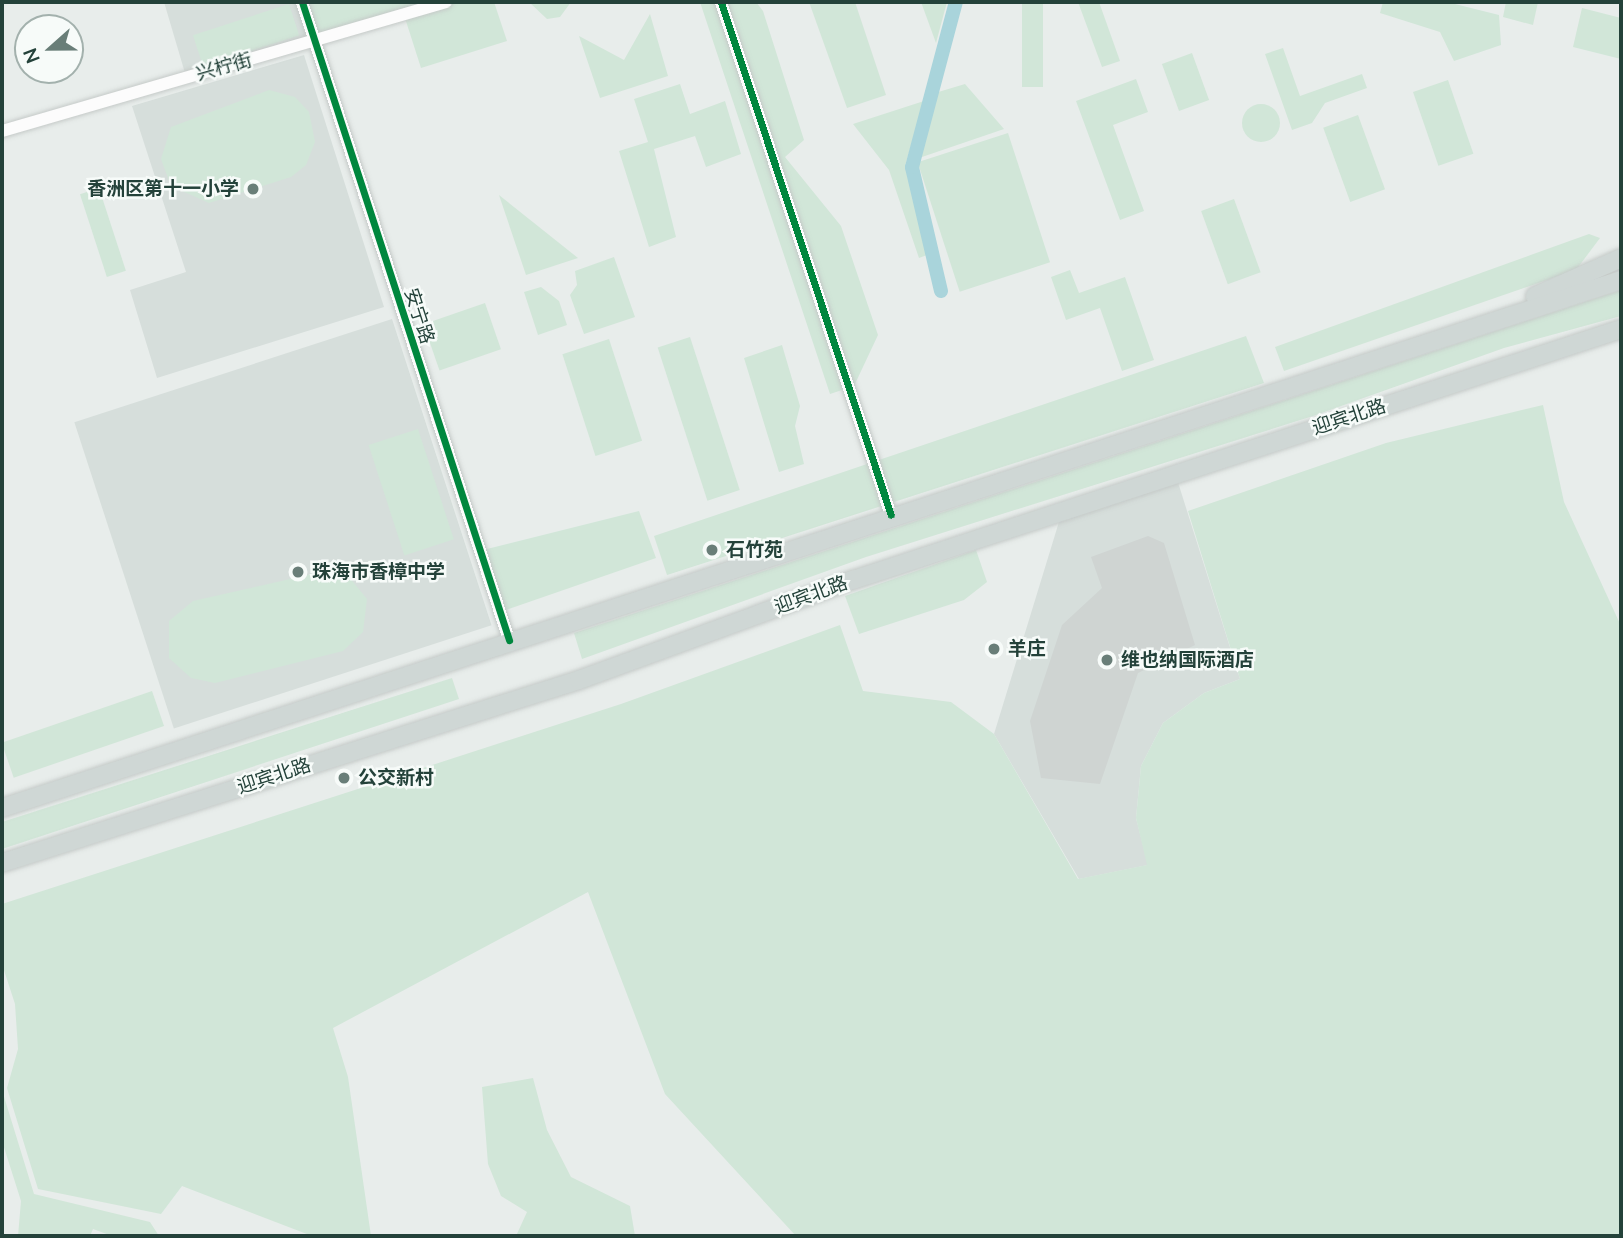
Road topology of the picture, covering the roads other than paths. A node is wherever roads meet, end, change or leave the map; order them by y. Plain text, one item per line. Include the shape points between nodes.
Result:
1 (302, 2) edge
2 (446, 2) edge
3 (721, 2) edge
4 (313, 42) junction
5 (2, 131) edge
6 (1621, 258) edge
7 (1621, 280) edge
8 (1464, 327) junction
9 (1618, 336) edge
10 (891, 515) junction
11 (509, 640) junction
12 (2, 808) edge
13 (2, 863) edge

1 - 4 street, 安宁路
2 - 4 street, 兴柠街
3 - 10 street
4 - 5 street, 兴柠街
4 - 11 street, 安宁路
6 - 8 main road
7 - 8 main road
8 - 10 main road
9 - 13 main road, 迎宾北路 via 1564,348 853,580 579,680
10 - 11 main road
11 - 12 main road

